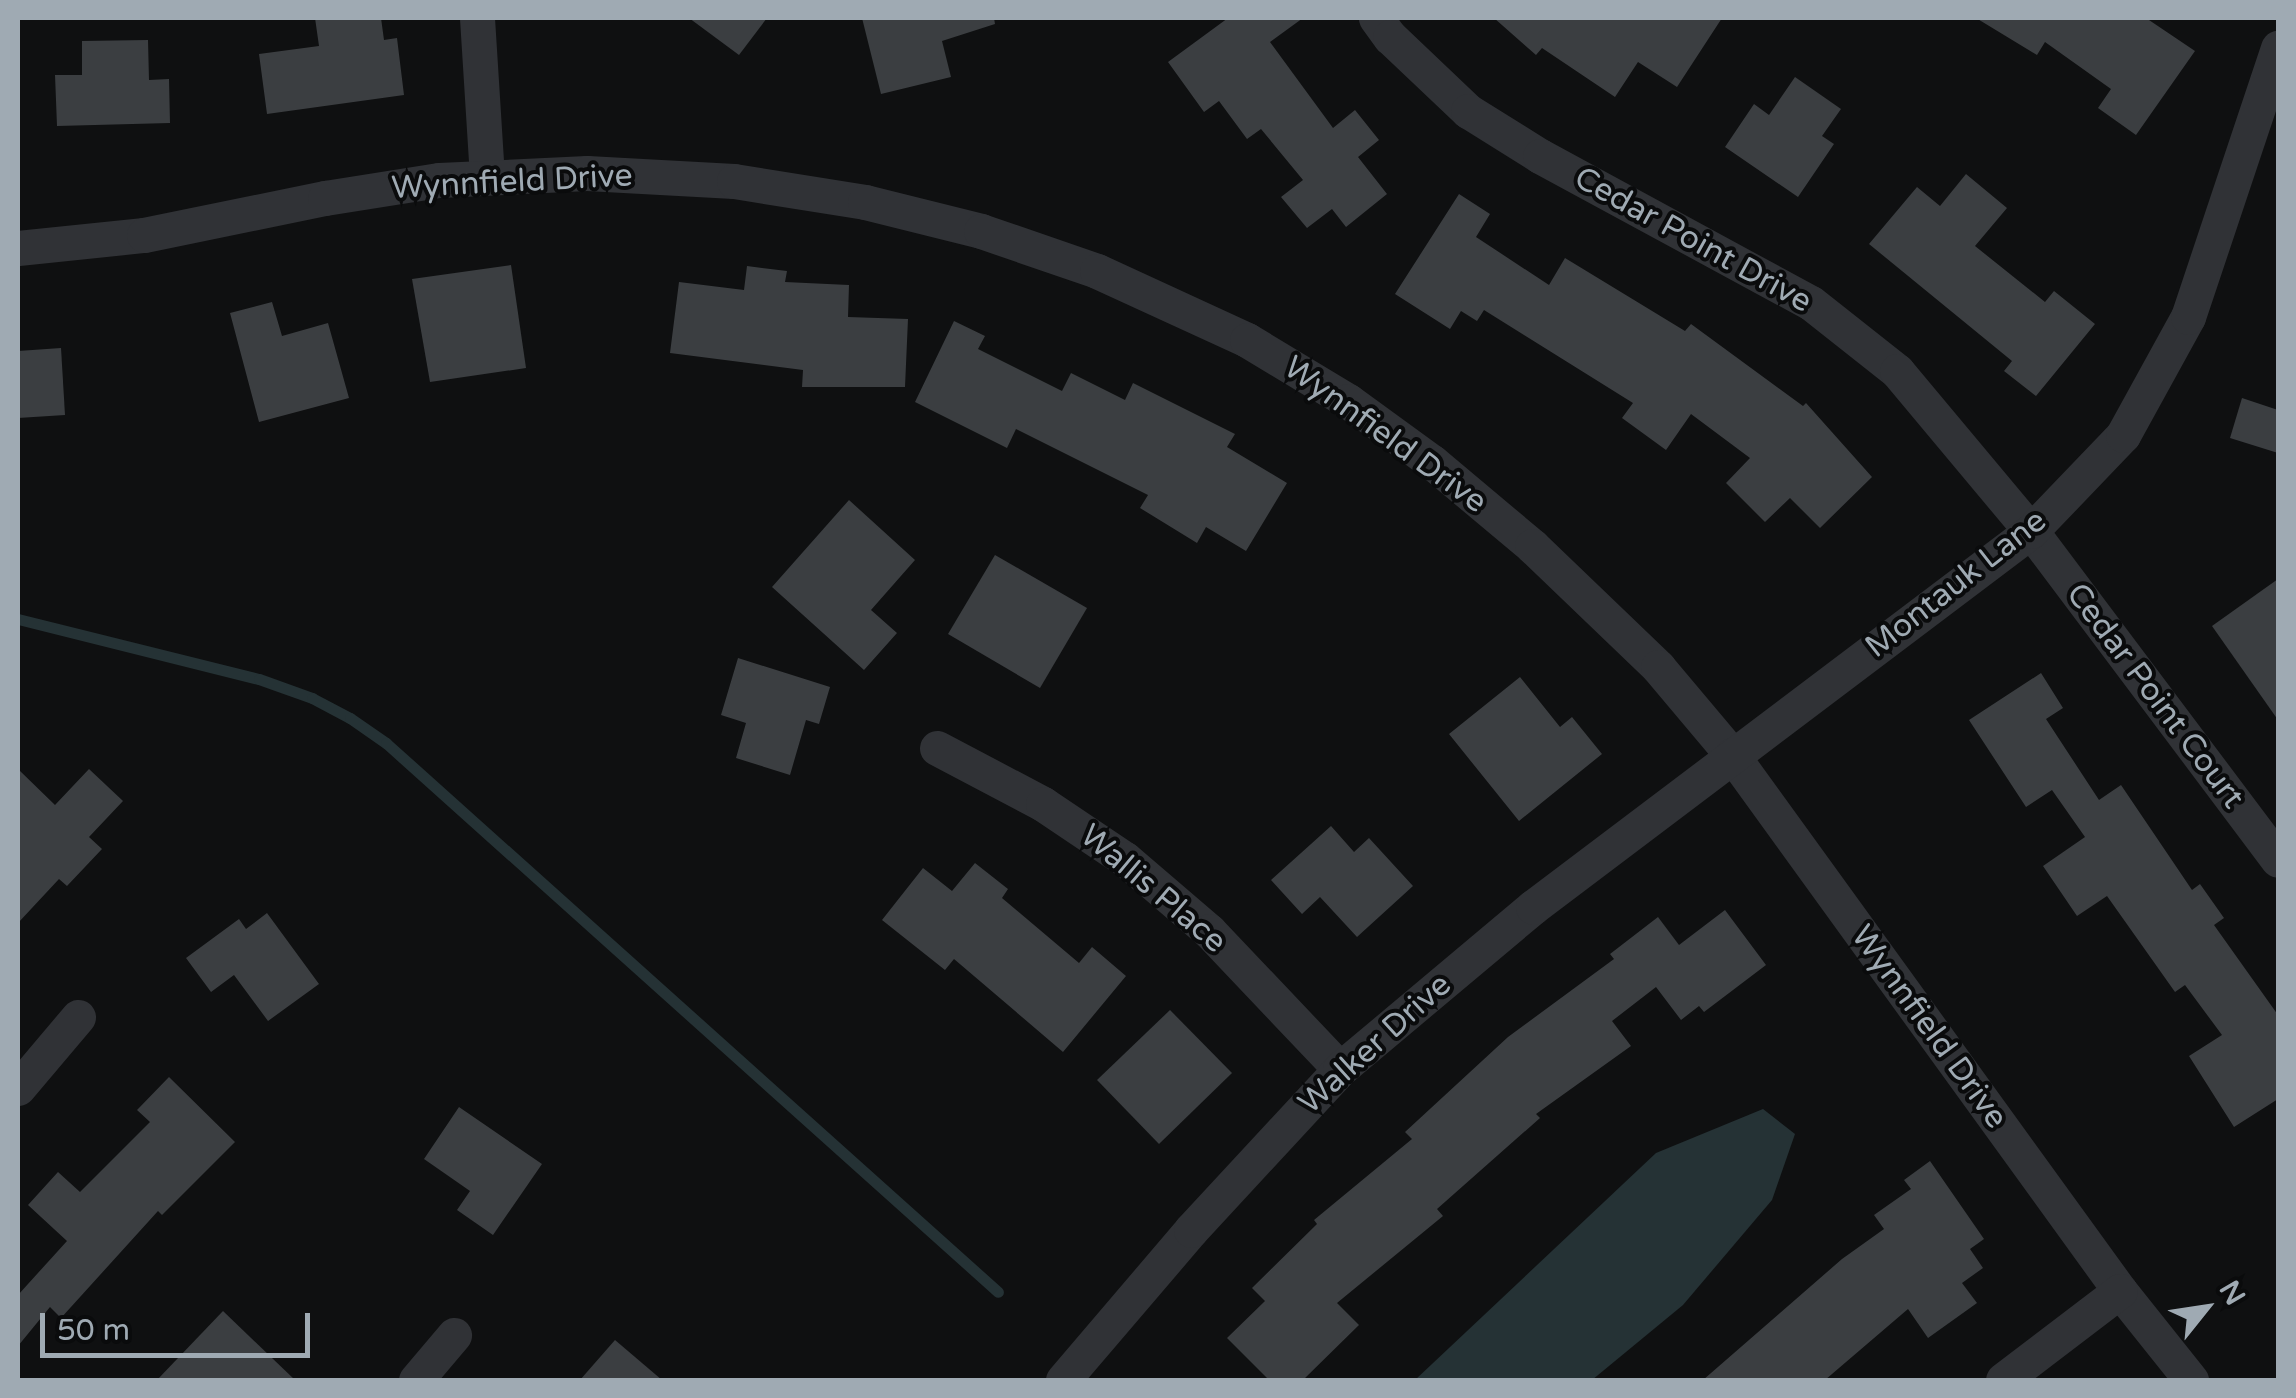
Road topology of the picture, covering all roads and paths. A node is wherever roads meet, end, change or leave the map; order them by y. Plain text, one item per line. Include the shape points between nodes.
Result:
1 (477, 18) edge
2 (1376, 18) edge
3 (2278, 48) edge
4 (488, 176) junction
5 (18, 248) edge
6 (2030, 531) junction
7 (937, 748) dead end
8 (1732, 756) junction
9 (2278, 860) edge
10 (78, 1017) dead end
11 (1340, 1069) junction
12 (18, 1088) edge
13 (2120, 1291) junction
14 (454, 1336) dead end
15 (416, 1380) edge
16 (1063, 1380) edge
17 (2002, 1380) edge
18 (2191, 1380) edge

1 - 4 street
2 - 6 street, Cedar Point Drive via 1468,110 1811,303 1896,371
3 - 6 street, Montauk Lane via 2188,317 2122,434
4 - 5 street, Wynnfield Drive via 388,187 144,235
4 - 8 street, Wynnfield Drive via 633,174 819,193 1010,240 1173,304 1313,378 1460,485 1618,626
6 - 8 street, Montauk Lane
6 - 9 street, Cedar Point Court
7 - 11 street, Wallis Place via 1043,804 1125,858 1208,931
8 - 11 street, Walker Drive via 1533,907
8 - 13 street, Wynnfield Drive
10 - 12 street
11 - 16 street, Walker Drive
13 - 17 street
13 - 18 street, Wynnfield Drive
14 - 15 street

